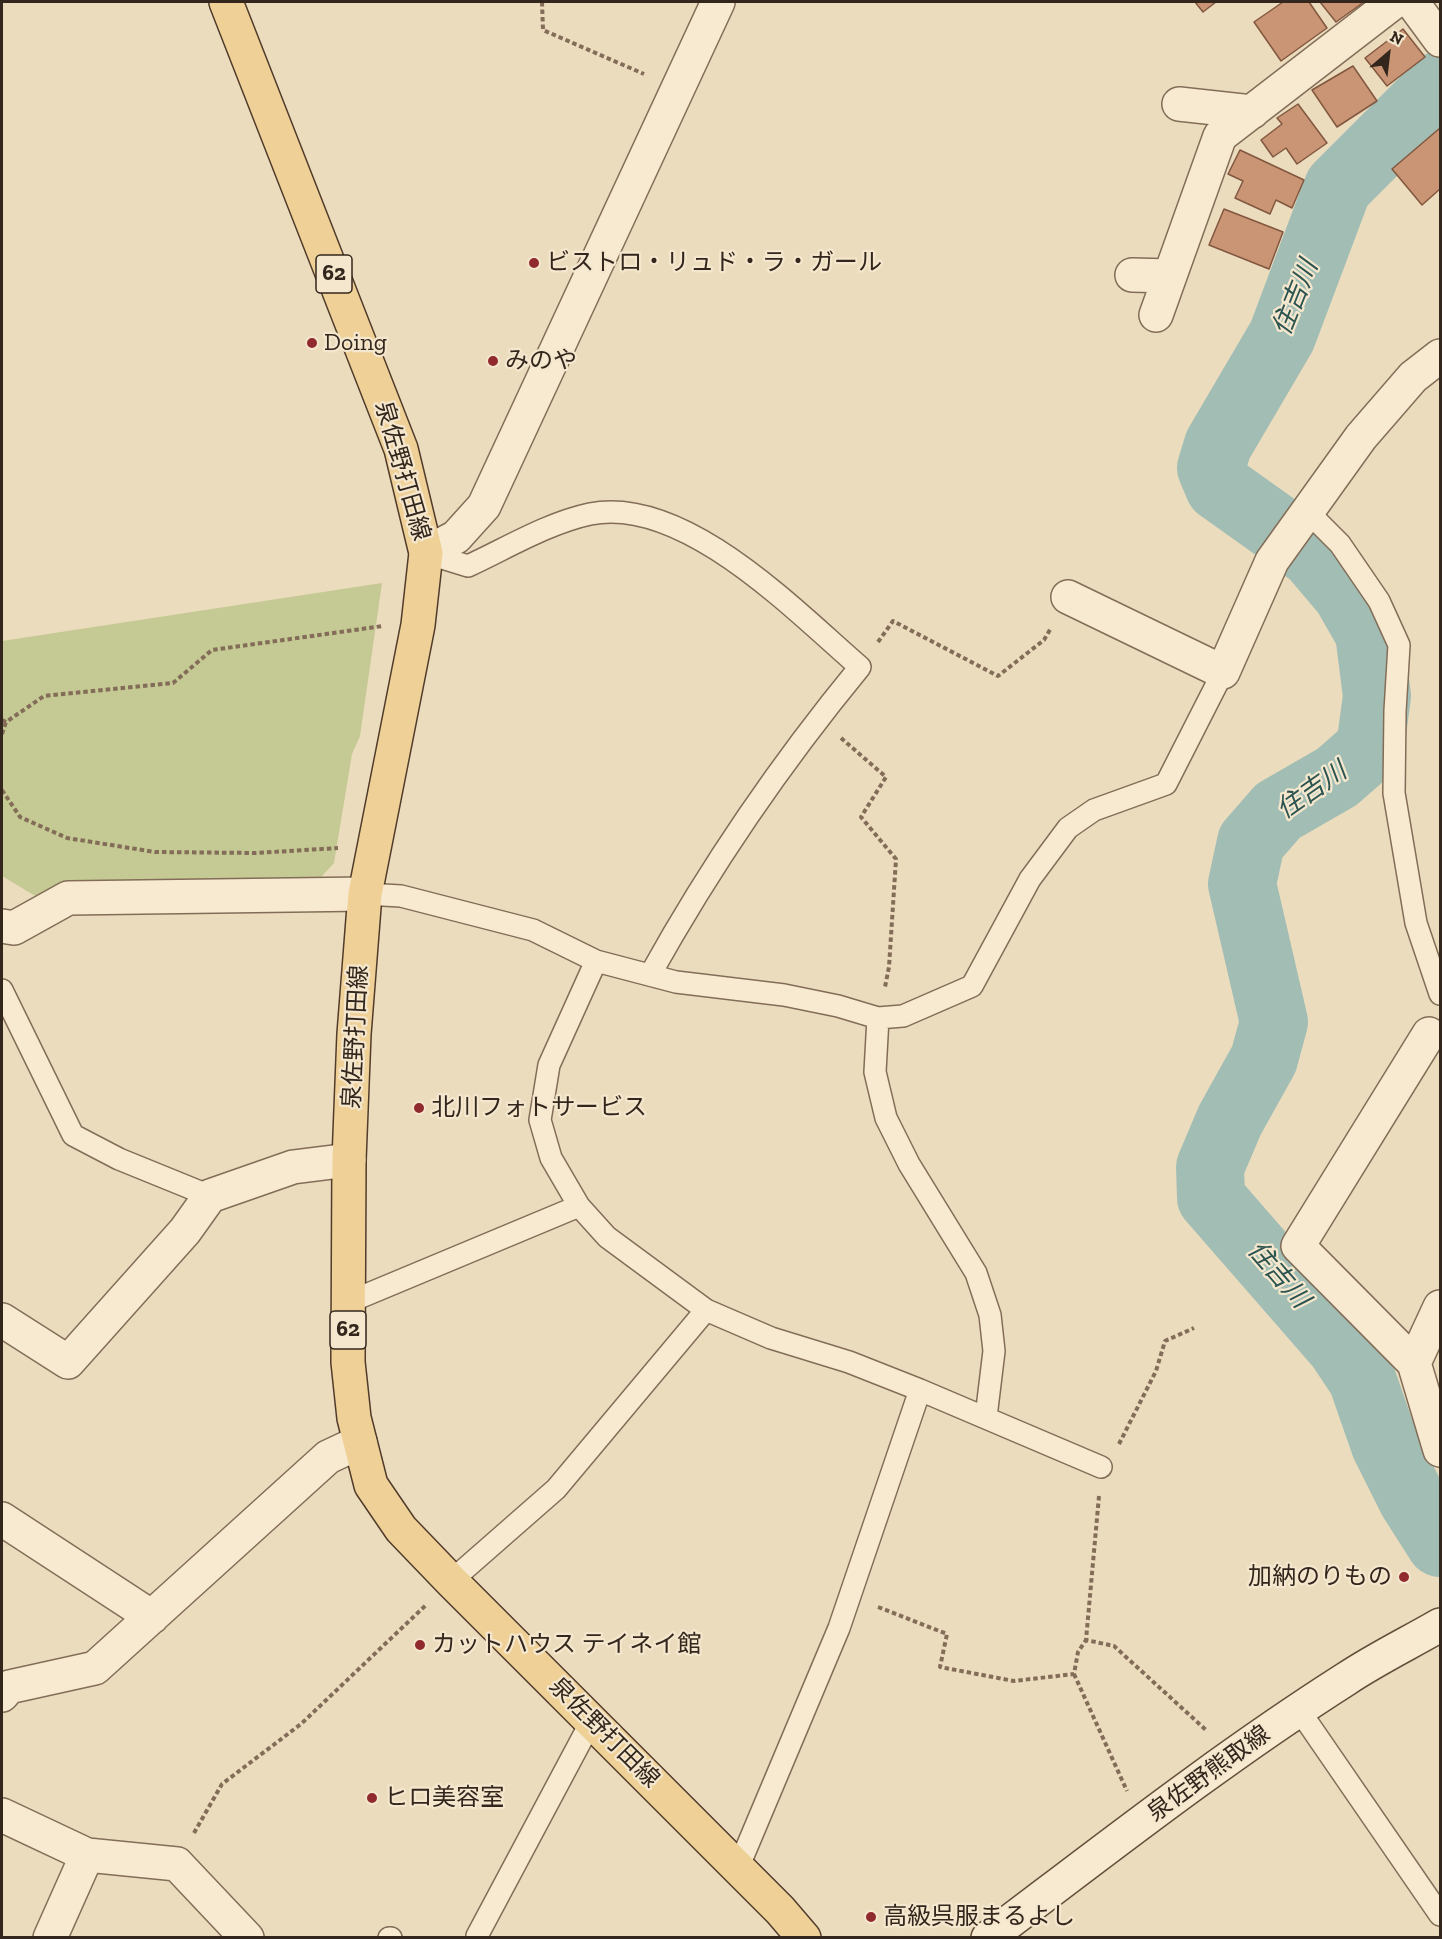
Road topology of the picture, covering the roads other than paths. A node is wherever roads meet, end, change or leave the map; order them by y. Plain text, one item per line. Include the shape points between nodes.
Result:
1 (226, 2) edge
2 (718, 2) edge
3 (1413, 3) edge
4 (1439, 38) edge
5 (1179, 104) dead end
6 (1252, 112) junction
7 (1132, 275) dead end
8 (1170, 276) junction
9 (1156, 315) dead end
10 (1440, 356) edge
11 (1305, 514) junction
12 (426, 553) junction
13 (1068, 597) road end
14 (1223, 672) junction
15 (365, 894) junction
16 (2, 926) edge
17 (596, 961) junction
18 (650, 975) junction
19 (2, 990) edge
20 (1440, 994) edge
21 (878, 1018) junction
22 (1429, 1034) dead end
23 (350, 1160) junction
24 (210, 1196) junction
25 (579, 1206) junction
26 (349, 1302) junction
27 (1440, 1307) edge
28 (706, 1310) junction
29 (2, 1320) edge
30 (1414, 1363) junction
31 (920, 1390) junction
32 (986, 1417) junction
33 (360, 1442) junction
34 (1440, 1450) edge
35 (1101, 1467) road end
36 (2, 1519) edge
37 (450, 1581) junction
38 (152, 1617) junction
39 (1440, 1625) edge
40 (2, 1695) edge
41 (1299, 1710) junction
42 (592, 1720) junction
43 (2, 1815) edge
44 (87, 1855) junction
45 (738, 1868) junction
46 (1440, 1915) edge
47 (237, 1932) edge
48 (477, 1937) edge
49 (50, 1938) edge
50 (804, 1938) edge
51 (988, 1938) edge

1 - 12 main road, 泉佐野打田線 / 62 via 401,449
2 - 12 street via 484,506 456,537
3 - 4 street
3 - 6 street
5 - 6 street
6 - 8 street via 1220,136
7 - 8 street
8 - 9 street
10 - 11 street via 1413,377 1361,437
11 - 14 street via 1272,561
11 - 20 lane via 1340,544 1379,601 1400,645 1394,793 1416,923
12 - 15 main road, 泉佐野打田線 / 62 via 418,625
12 - 18 lane via 468,566 546,529 591,514 638,513 687,532 748,570 860,667 818,718 693,899
13 - 14 street
14 - 21 lane via 1166,784 1094,810 1068,828 1030,879 972,986 903,1016
15 - 16 street via 68,898 14,928
15 - 17 lane via 401,896 533,930
15 - 23 main road, 泉佐野打田線 / 62 via 354,1034
17 - 18 lane
17 - 25 lane via 549,1065 540,1120 551,1158
18 - 21 lane via 676,982 784,994
19 - 24 lane via 73,1135 119,1159
21 - 32 lane via 875,1072 886,1118 909,1164 976,1273 990,1315 994,1351
22 - 30 street via 1298,1246
23 - 24 street via 293,1167
23 - 26 main road, 泉佐野打田線 / 62
24 - 29 street via 185,1231 68,1362
25 - 26 lane
25 - 28 lane via 607,1237
26 - 33 main road, 泉佐野打田線 / 62 via 348,1362
27 - 30 street
28 - 31 lane via 771,1338 849,1362
28 - 37 lane via 555,1489
30 - 34 street
31 - 32 lane
31 - 45 lane via 850,1596 795,1738
32 - 35 lane
33 - 37 main road, 泉佐野打田線 / 62 via 371,1485 401,1529
33 - 38 street via 328,1457
36 - 38 street
37 - 42 main road, 泉佐野打田線 / 62
38 - 40 street via 95,1668 9,1687
39 - 41 street, 泉佐野熊取線
41 - 46 lane
41 - 51 street, 泉佐野熊取線
42 - 45 main road, 泉佐野打田線 / 62
42 - 48 lane
43 - 44 street
44 - 47 street via 177,1864
44 - 49 street
45 - 50 main road, 泉佐野打田線 / 62

